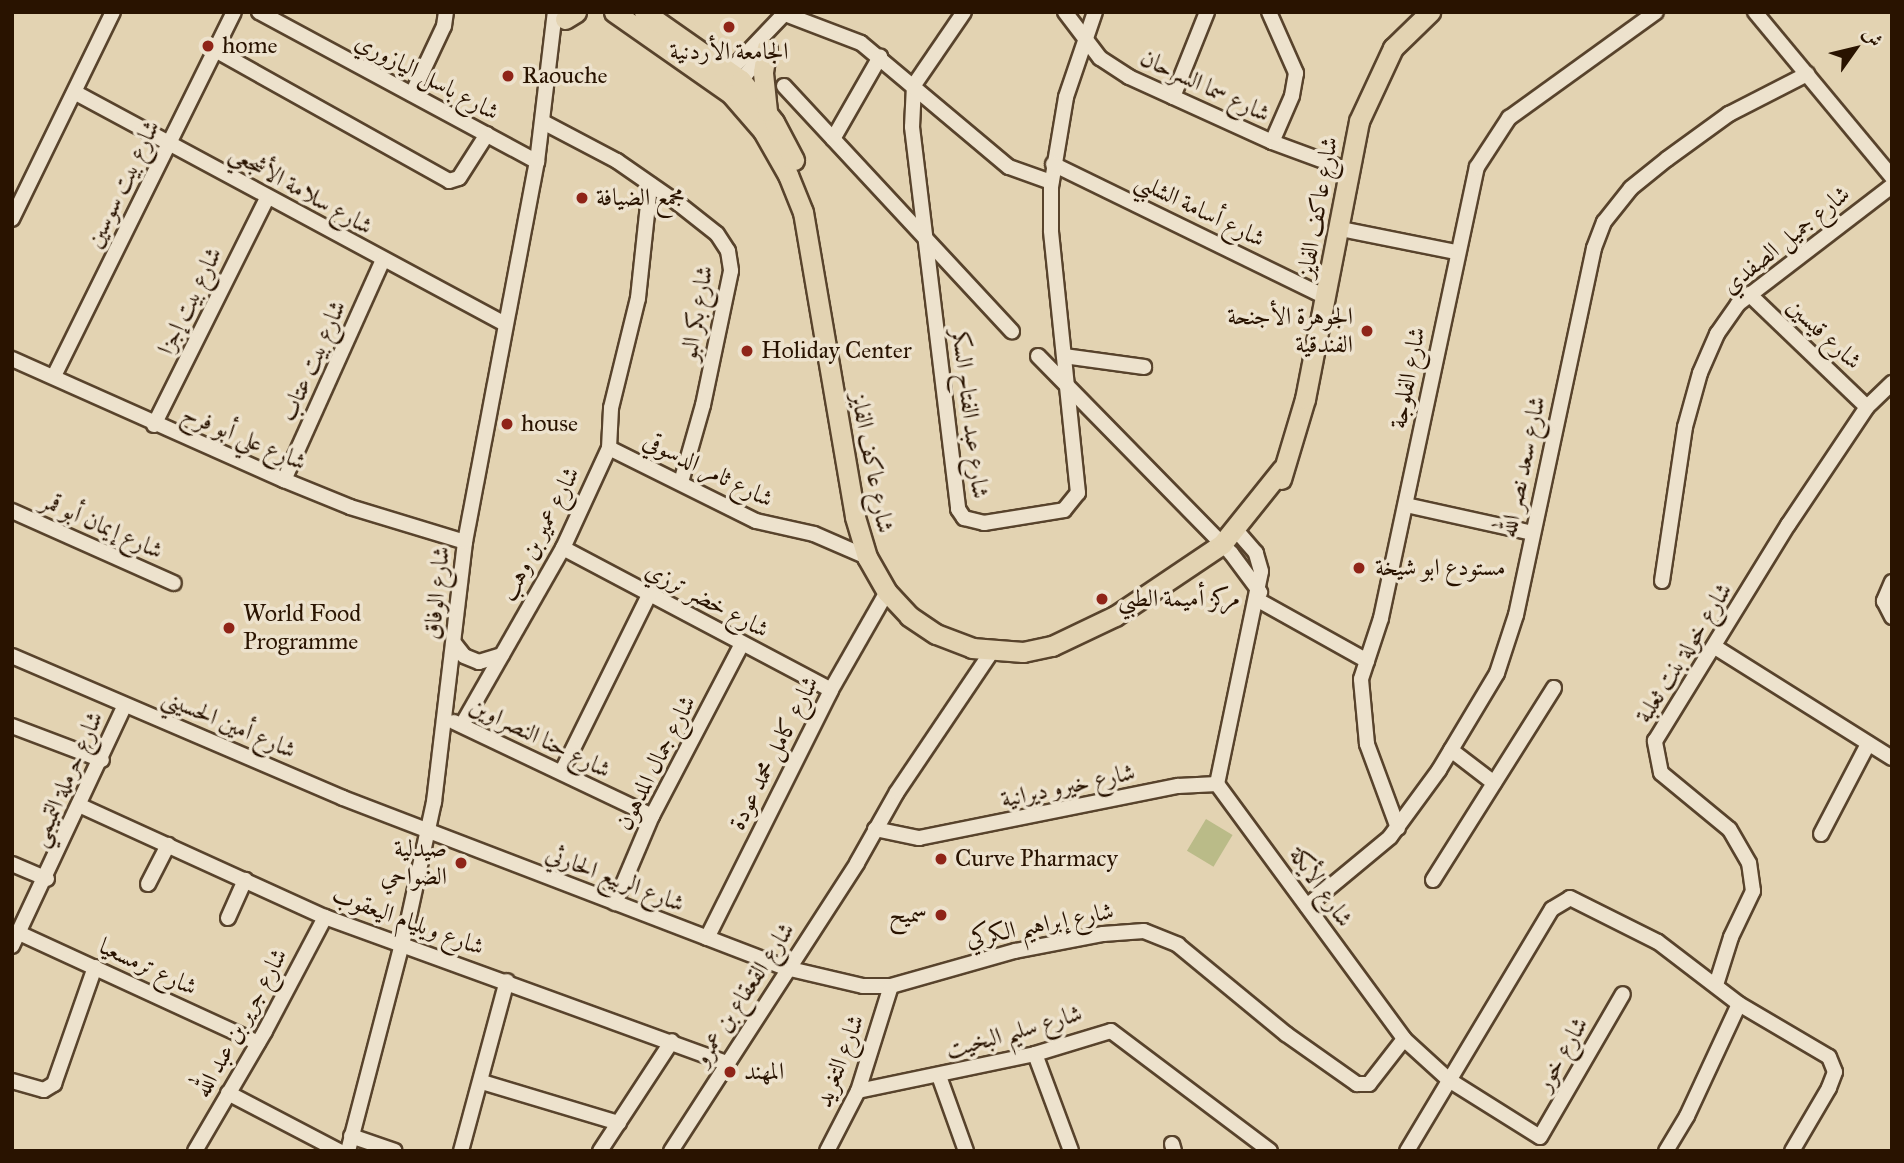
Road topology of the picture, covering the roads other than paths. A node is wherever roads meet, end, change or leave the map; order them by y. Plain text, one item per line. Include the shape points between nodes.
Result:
1 (113, 12) edge
2 (234, 12) edge
3 (259, 12) edge
4 (446, 12) edge
5 (614, 12) edge
6 (644, 12) edge
7 (964, 12) edge
8 (1066, 12) edge
9 (1095, 12) edge
10 (1208, 12) edge
11 (1269, 12) edge
12 (1656, 12) edge
13 (1755, 12) edge
14 (1427, 13) edge
15 (785, 14) edge
16 (560, 18) edge
17 (1084, 42) junction
18 (767, 48) junction
19 (215, 50) junction
20 (880, 57) junction
21 (1807, 74) junction
22 (730, 82) junction
23 (914, 85) junction
24 (784, 86) dead end
25 (76, 93) junction
26 (412, 94) junction
27 (1172, 97) junction
28 (767, 112) junction
29 (543, 122) junction
30 (486, 135) junction
31 (833, 139) junction
32 (1272, 142) junction
33 (168, 143) junction
34 (537, 162) junction
35 (1053, 164) junction
36 (1348, 170) junction
37 (1892, 177) edge
38 (1051, 182) junction
39 (650, 185) junction
40 (1892, 186) edge
41 (267, 198) junction
42 (803, 212) junction
43 (12, 219) edge
44 (1341, 229) junction
45 (923, 237) junction
46 (1456, 252) junction
47 (383, 260) junction
48 (1749, 294) junction
49 (1326, 297) junction
50 (505, 324) junction
51 (1012, 331) dead end
52 (1038, 356) dead end
53 (1065, 356) junction
54 (12, 359) edge
55 (1144, 367) dead end
56 (54, 376) junction
57 (1892, 383) edge
58 (1069, 391) junction
59 (1867, 407) junction
60 (154, 425) junction
61 (609, 448) junction
62 (284, 480) junction
63 (681, 482) junction
64 (1406, 505) junction
65 (12, 511) edge
66 (1532, 533) junction
67 (465, 542) junction
68 (1233, 542) junction
69 (563, 548) junction
70 (867, 557) junction
71 (1662, 581) dead end
72 (1892, 582) edge
73 (174, 583) dead end
74 (887, 592) junction
75 (649, 595) junction
76 (1259, 596) junction
77 (1892, 617) edge
78 (454, 643) junction
79 (742, 644) junction
80 (1715, 648) junction
81 (992, 651) junction
82 (502, 654) junction
83 (12, 656) edge
84 (1367, 662) junction
85 (1555, 688) dead end
86 (831, 690) junction
87 (125, 705) junction
88 (446, 719) junction
89 (462, 725) junction
90 (12, 726) edge
91 (1868, 744) junction
92 (1451, 750) junction
93 (1892, 758) edge
94 (102, 760) junction
95 (562, 771) junction
96 (1494, 783) junction
97 (1217, 784) junction
98 (81, 806) junction
99 (652, 816) junction
100 (882, 827) junction
101 (1398, 828) junction
102 (428, 832) junction
103 (1821, 834) dead end
104 (168, 845) junction
105 (12, 864) edge
106 (47, 879) junction
107 (245, 880) junction
108 (1433, 880) dead end
109 (148, 884) dead end
110 (615, 903) junction
111 (1307, 906) junction
112 (325, 916) junction
113 (228, 918) dead end
114 (15, 937) edge
115 (707, 938) junction
116 (402, 947) junction
117 (95, 967) junction
118 (786, 968) junction
119 (507, 981) junction
120 (1716, 985) junction
121 (891, 986) junction
122 (1623, 994) dead end
123 (1739, 1004) junction
124 (1404, 1039) junction
125 (672, 1041) junction
126 (258, 1043) junction
127 (1035, 1054) junction
128 (726, 1063) junction
129 (939, 1076) junction
130 (1449, 1080) junction
131 (12, 1081) edge
132 (482, 1082) junction
133 (858, 1091) junction
134 (228, 1093) junction
135 (619, 1123) junction
136 (351, 1136) junction
137 (1541, 1144) edge
138 (195, 1151) edge
139 (338, 1151) edge
140 (348, 1151) edge
141 (395, 1151) edge
142 (461, 1151) edge
143 (600, 1151) edge
144 (671, 1151) edge
145 (827, 1151) edge
146 (966, 1151) edge
147 (1071, 1151) edge
148 (1270, 1151) edge
149 (1407, 1151) edge
150 (1665, 1151) edge
151 (1792, 1151) edge

1 - 25 street
2 - 19 street, شارع بيت سوسين
3 - 26 street, شارع باسل اليازوري
4 - 26 street via 444,26
5 - 22 main road, شارع عاكف الفايز
6 - 22 main road, شارع عاكف الفايز
7 - 23 street
8 - 17 street, شارع سما السرحان
9 - 17 street, شارع عبد الفتاح السكر
10 - 27 street
11 - 32 street via 1292,59 1296,81
12 - 46 street, شارع الفلوجة via 1529,101 1493,137 1478,167
13 - 21 street
14 - 36 main road, شارع عاكف الفايز via 1382,66 1359,121
15 - 18 street
15 - 20 street via 848,37
15 - 22 street
16 - 29 street, شارع الوفاق
17 - 27 street, شارع سما السرحان via 1129,77
17 - 35 street, شارع عبد الفتاح السكر via 1066,97
18 - 22 street
18 - 28 main road via 763,72
19 - 30 street via 449,181 459,178
19 - 33 street, شارع بيت سوسين
20 - 23 street
20 - 31 street
21 - 37 street
21 - 66 street, شارع سعد نصر الله via 1729,114 1667,159 1631,188 1604,222 1594,248
22 - 28 main road, شارع عاكف الفايز
22 - 42 main road, شارع عاكف الفايز via 775,149
23 - 38 street via 1009,167
23 - 45 street, شارع عبد الفتاح السكر via 912,127
24 - 31 street
25 - 33 street, شارع سلامة الأشجعي
25 - 43 street
26 - 30 street, شارع باسل اليازوري
27 - 32 street, شارع سما السرحان
28 - 42 main road, شارع عاكف الفايز via 795,163 805,198
29 - 34 street, شارع الوفاق
29 - 39 street, شارع بكر البو via 617,161
30 - 34 street, شارع باسل اليازوري
31 - 45 street
32 - 36 street, شارع سما السرحان
33 - 41 street, شارع سلامة الأشجعي
33 - 56 street, شارع بيت سوسين
34 - 50 street, شارع الوفاق
35 - 38 street, شارع عبد الفتاح السكر
35 - 49 street, شارع أسامة الشلبي
36 - 44 main road, شارع عاكف الفايز
38 - 53 street, شارع عبد الفتاح السكر via 1051,230
39 - 61 street, شارع عمير بن وهب via 638,298 611,408
39 - 63 street, شارع بكر البو via 717,234 731,261 703,405
40 - 48 street, شارع جميل الصفدي
41 - 47 street, شارع سلامة الأشجعي
41 - 60 street, شارع بيت إجزا
42 - 70 main road, شارع عاكف الفايز via 846,474
44 - 46 street
44 - 49 main road, شارع عاكف الفايز
45 - 51 street
45 - 58 street, شارع عبد الفتاح السكر via 961,515 984,523 1069,507 1079,487
46 - 64 street, شارع الفلوجة
47 - 50 street, شارع سلامة الأشجعي
47 - 62 street, شارع بيت عتاب
48 - 59 street, شارع قيسين
48 - 71 street, شارع جميل الصفدي via 1717,334 1700,373 1683,439
49 - 68 main road, شارع عاكف الفايز via 1306,399 1281,480
50 - 67 street, شارع الوفاق
52 - 58 street
53 - 55 street
53 - 58 street, شارع عبد الفتاح السكر
54 - 56 street, شارع علي أبو فرح
56 - 60 street, شارع علي أبو فرح
57 - 59 street, شارع خولة بنت ثعلبة
58 - 68 street
59 - 80 street, شارع خولة بنت ثعلبة via 1788,525
60 - 62 street, شارع علي أبو فرح
61 - 63 street, شارع ثامر الدسوقي
61 - 69 street, شارع عمير بن وهب
62 - 67 street, شارع علي أبو فرح via 350,507
63 - 70 street, شارع ثامر الدسوقي via 756,521 814,534
64 - 66 street
64 - 84 street, شارع الفلوجة
65 - 73 street, شارع إيمان أبو قمر
66 - 92 street, شارع سعد نصر الله via 1504,657
67 - 78 street, شارع الوفاق
68 - 76 street
68 - 76 street via 1261,564
68 - 81 main road, شارع عاكف الفايز via 1141,608 1052,646
69 - 75 street, شارع خضر ترزي
69 - 82 street, شارع عمير بن وهب
70 - 74 main road, شارع عاكف الفايز
72 - 77 street via 1884,601
74 - 81 main road, شارع عاكف الفايز via 909,616 936,634
74 - 86 street, شارع كامل محمد عودة
75 - 79 street, شارع خضر ترزي
75 - 95 street
76 - 84 street
76 - 97 street
78 - 82 street via 464,656 479,662
78 - 88 street, شارع الوفاق
79 - 86 street, شارع خضر ترزي
79 - 99 street, شارع جمال المدهون
80 - 91 street
80 - 120 street, شارع خولة بنت ثعلبة via 1664,721 1654,749 1661,773 1729,829 1749,863 1753,891
81 - 100 street, شارع القعقاع بن عمرو
82 - 89 street, شارع عمير بن وهب
83 - 87 street, شارع أمين الحسيني
84 - 101 street, شارع الفلوجة via 1360,689 1363,722 1375,773
85 - 96 street
86 - 115 street, شارع كامل محمد عودة
87 - 94 street, شارع حرملة التميمي
87 - 102 street, شارع أمين الحسيني
88 - 89 street, شارع حنا النصراوين
88 - 102 street, شارع الوفاق
89 - 95 street, شارع حنا النصراوين
90 - 94 street
91 - 93 street
91 - 103 street
92 - 96 street
92 - 101 street, شارع سعد نصر الله
94 - 98 street, شارع حرملة التميمي
95 - 99 street, شارع حنا النصراوين
96 - 108 street
97 - 100 street, شارع خيرو ديرانية via 1178,786 928,835
97 - 111 street, شارع الأيكة
98 - 104 street, شارع ويليام اليعقوب
98 - 106 street, شارع حرملة التميمي
99 - 110 street, شارع جمال المدهون
100 - 118 street, شارع القعقاع بن عمرو
101 - 111 street, شارع سعد نصر الله
102 - 110 street, شارع الربيع الحارثي
102 - 116 street, شارع الوفاق
104 - 107 street, شارع ويليام اليعقوب
104 - 109 street
105 - 106 street
106 - 114 street, شارع حرملة التميمي
107 - 112 street, شارع ويليام اليعقوب
107 - 113 street
110 - 115 street, شارع الربيع الحارثي
111 - 124 street, شارع الأيكة
112 - 116 street, شارع ويليام اليعقوب
112 - 126 street, شارع جرير بن عبد الله
114 - 117 street, شارع ترمسعيا
115 - 118 street, شارع الربيع الحارثي
116 - 119 street, شارع ويليام اليعقوب
116 - 136 street, شارع الوفاق
117 - 126 street, شارع ترمسعيا
117 - 131 street via 54,1084 44,1090
118 - 121 street, شارع إبراهيم الكركي via 863,986
118 - 128 street, شارع القعقاع بن عمرو
119 - 125 street, شارع ويليام اليعقوب
119 - 132 street
120 - 123 street
120 - 130 street via 1658,943 1567,898 1552,909
121 - 124 street, شارع إبراهيم الكركي via 1015,951 1143,931 1178,945 1286,1034 1357,1084 1371,1082
121 - 133 street, شارع التغريد
122 - 137 street, شارع خور
123 - 150 street
123 - 151 street via 1818,1048 1829,1057 1835,1072
124 - 130 street, شارع الأيكة
125 - 128 street, شارع ويليام اليعقوب
125 - 135 street
126 - 134 street, شارع جرير بن عبد الله
127 - 129 street, شارع سليم البخيت
127 - 147 street
127 - 148 street, شارع سليم البخيت via 1111,1031
128 - 144 street, شارع القعقاع بن عمرو
129 - 133 street, شارع سليم البخيت
129 - 146 street
130 - 137 street, شارع الأيكة
130 - 149 street
132 - 135 street
132 - 142 street
133 - 145 street, شارع التغريد
134 - 138 street, شارع جرير بن عبد الله
134 - 139 street
135 - 143 street
136 - 140 street, شارع الوفاق
136 - 141 street

